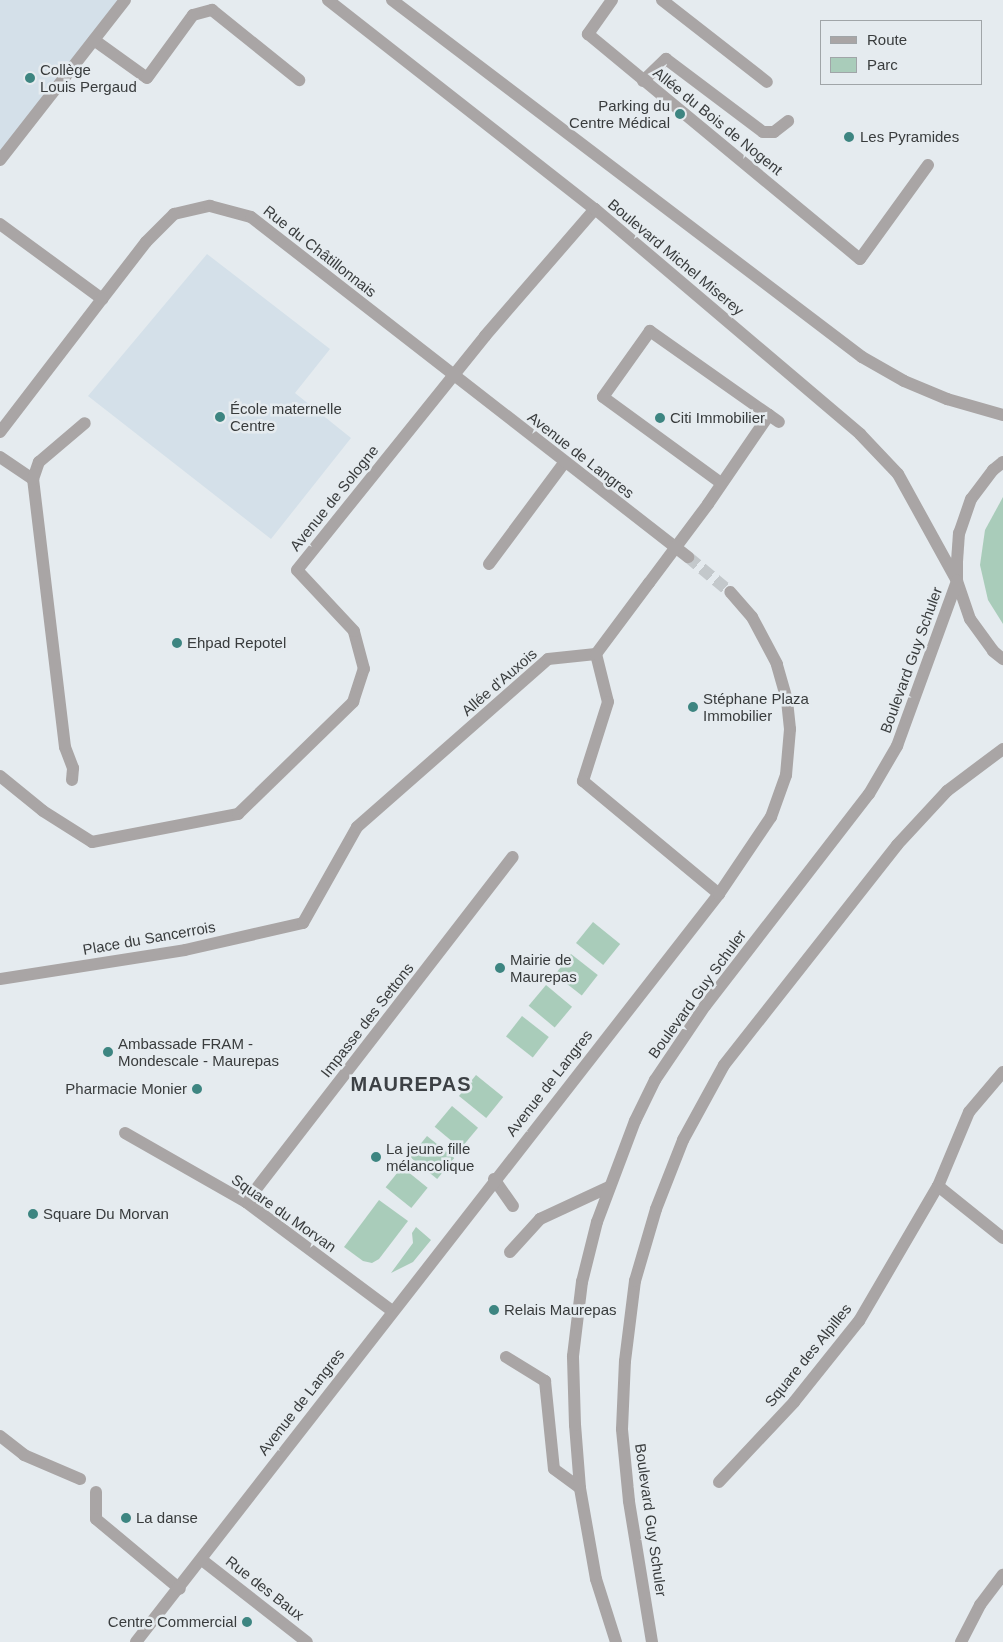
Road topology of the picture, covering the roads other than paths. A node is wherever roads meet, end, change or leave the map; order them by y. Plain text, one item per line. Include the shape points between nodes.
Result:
1 (125, 0) edge
2 (328, 0) edge
3 (392, 0) edge
4 (612, 0) edge
5 (662, 0) edge
6 (94, 40) junction
7 (299, 80) dead end
8 (642, 80) junction
9 (767, 82) dead end
10 (788, 121) dead end
11 (0, 160) edge
12 (928, 165) dead end
13 (595, 209) junction
14 (0, 224) edge
15 (102, 299) junction
16 (455, 376) junction
17 (1003, 415) edge
18 (85, 423) dead end
19 (0, 432) edge
20 (0, 457) edge
21 (1003, 462) edge
22 (564, 463) junction
23 (33, 479) junction
24 (721, 483) junction
25 (688, 557) tunnel mouth
26 (489, 564) dead end
27 (957, 581) junction
28 (730, 592) tunnel mouth
29 (596, 654) junction
30 (1003, 659) edge
31 (1003, 749) edge
32 (0, 776) edge
33 (72, 780) dead end
34 (513, 857) dead end
35 (718, 894) junction
36 (303, 923) joint
37 (0, 979) edge
38 (1003, 1072) edge
39 (126, 1132) dead end
40 (494, 1179) junction
41 (938, 1186) junction
42 (610, 1187) junction
43 (246, 1202) junction
44 (513, 1206) dead end
45 (1003, 1238) edge
46 (510, 1252) dead end
47 (392, 1311) junction
48 (506, 1357) dead end
49 (0, 1436) edge
50 (80, 1479) dead end
51 (720, 1482) dead end
52 (580, 1488) junction
53 (96, 1492) dead end
54 (202, 1560) junction
55 (1003, 1575) edge
56 (180, 1589) junction
57 (136, 1642) edge
58 (307, 1642) edge
59 (616, 1642) edge
60 (652, 1642) edge
61 (961, 1642) edge

1 - 6 street
2 - 13 street, Boulevard Michel Miserey
3 - 17 street, Boulevard Michel Miserey via 862,357 904,381 938,395
4 - 8 street, Allée du Bois de Nogent via 588,34
5 - 9 street
6 - 7 street via 147,78 193,15 212,10
6 - 11 street
8 - 10 street via 666,59 763,132 774,132
8 - 12 street, Allée du Bois de Nogent via 860,259
13 - 16 street, Avenue de Sologne via 485,336
13 - 27 street, Boulevard Michel Miserey via 860,434 898,474
14 - 15 street
15 - 16 street, Rue du Châtillonnais via 174,214 210,206 251,218
15 - 19 street, Rue du Châtillonnais
16 - 22 street, Avenue de Langres
16 - 32 street, Avenue de Sologne via 297,570 354,631 364,669 354,702 238,814 92,842 43,811
18 - 23 street via 39,462
20 - 23 street
21 - 27 street via 992,470 971,499 959,532
22 - 25 street, Avenue de Langres
22 - 26 street
23 - 33 street via 64,747 73,768
24 - 24 street via 603,397 650,331 774,419
24 - 29 street, bridge
27 - 30 street via 970,619 993,652
27 - 42 street, Boulevard Guy Schuler via 897,746 869,794 705,1006 655,1080
28 - 35 street, Avenue de Langres via 752,617 777,664 787,700 790,729 786,775 771,817
29 - 35 street via 608,702 583,781
29 - 36 street, Allée d'Auxois via 548,659 357,827
31 - 60 street, Boulevard Guy Schuler via 946,791 896,845 724,1066 683,1140 656,1209 635,1281 625,1361 622,1429 629,1501
34 - 43 street, Impasse des Settons
35 - 40 street, Avenue de Langres
36 - 37 street, Place du Sancerrois via 185,950
38 - 41 street, Square des Alpilles via 969,1112
39 - 43 street, Square du Morvan
40 - 44 street
40 - 47 street, Avenue de Langres
41 - 45 street
41 - 51 street, Square des Alpilles via 859,1321 794,1402
42 - 46 street via 540,1219
42 - 52 street, Boulevard Guy Schuler via 582,1282 573,1356
43 - 47 street, Square du Morvan
47 - 54 street, Avenue de Langres
48 - 52 street via 545,1381 554,1469
49 - 50 street via 24,1454
52 - 59 street, Boulevard Guy Schuler via 596,1579
53 - 56 street via 96,1519
54 - 56 street, Avenue de Langres
54 - 58 street, Rue des Baux
55 - 61 street via 980,1605
56 - 57 street, Avenue de Langres

